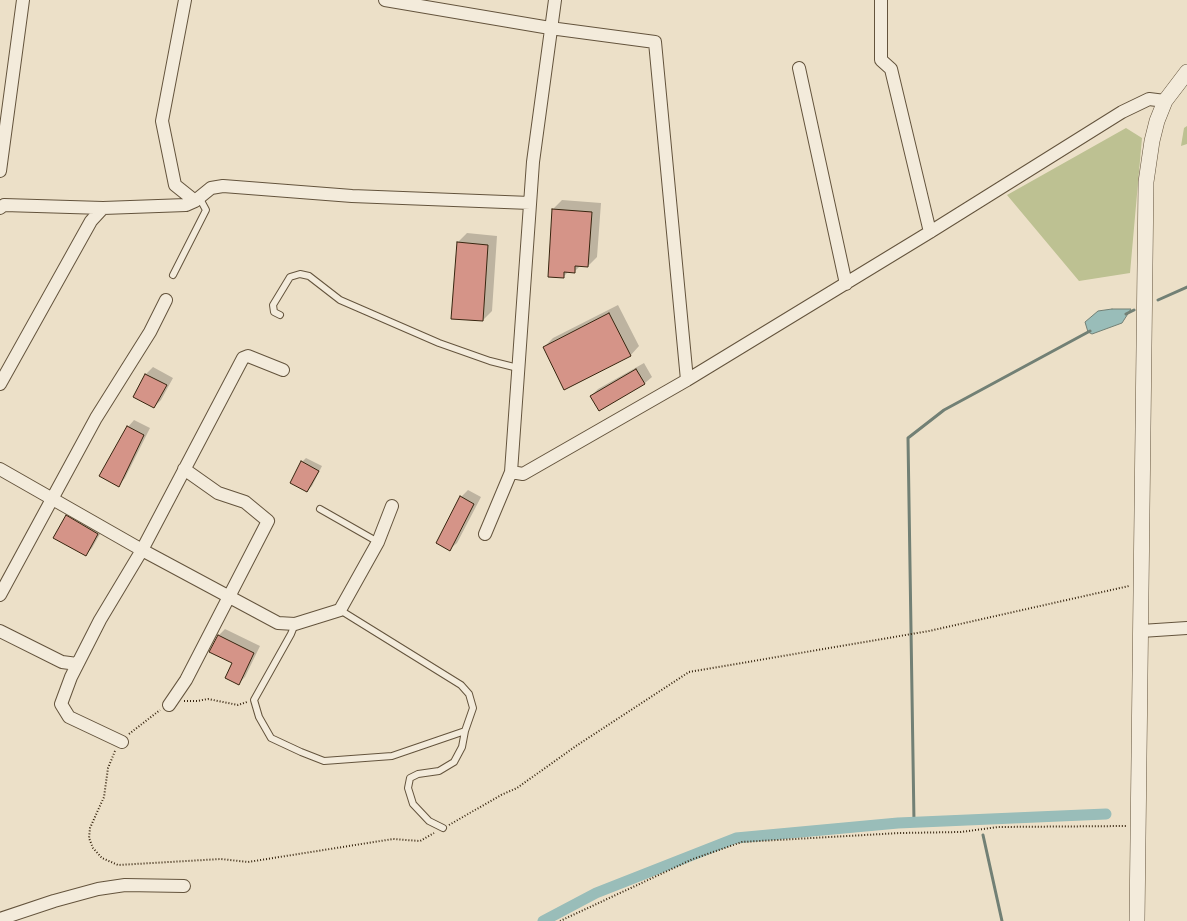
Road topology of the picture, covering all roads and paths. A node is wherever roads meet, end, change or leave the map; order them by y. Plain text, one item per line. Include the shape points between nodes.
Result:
1 (22, 0) edge
2 (186, 0) edge
3 (385, 0) edge
4 (555, 0) edge
5 (881, 0) edge
6 (550, 28) junction
7 (799, 68) dead end
8 (1187, 72) edge
9 (1165, 101) junction
10 (0, 171) edge
11 (197, 199) junction
12 (530, 203) junction
13 (0, 208) edge
14 (103, 208) junction
15 (930, 232) junction
16 (173, 275) dead end
17 (846, 284) junction
18 (166, 300) dead end
19 (280, 316) dead end
20 (518, 368) junction
21 (283, 370) dead end
22 (687, 380) junction
23 (0, 384) edge
24 (0, 469) edge
25 (184, 470) junction
26 (511, 472) junction
27 (53, 498) junction
28 (392, 506) dead end
29 (320, 509) dead end
30 (485, 534) dead end
31 (378, 542) junction
32 (142, 550) junction
33 (1142, 583) junction
34 (0, 595) edge
35 (229, 597) junction
36 (340, 610) junction
37 (294, 624) junction
38 (1187, 628) edge
39 (0, 631) edge
40 (1141, 631) junction
41 (77, 664) junction
42 (254, 700) junction
43 (169, 705) junction
44 (465, 731) junction
45 (122, 742) junction
46 (1138, 826) junction
47 (443, 828) junction
48 (184, 886) dead end
49 (0, 919) edge
50 (560, 921) edge
51 (1137, 921) edge

1 - 10 street
2 - 11 street via 162,121 175,185
3 - 6 street
4 - 6 street
5 - 15 street via 881,60 891,69
6 - 12 street
6 - 22 street via 655,42
7 - 17 street
8 - 9 street
9 - 15 street via 1149,99 1122,112
9 - 33 street via 1152,141 1146,182
11 - 12 street via 211,188 222,186 352,196
11 - 14 street via 186,205
11 - 16 lane via 206,210
12 - 20 street
13 - 14 street via 4,205
14 - 23 street via 91,221
15 - 17 street
17 - 22 street
18 - 27 street via 150,332 96,418
19 - 20 lane via 274,312 273,305 290,277 300,274 309,276 340,300 432,340 490,361
20 - 26 street
21 - 25 street via 248,356 243,358
22 - 26 street via 523,474
24 - 27 street
25 - 32 street
25 - 35 street via 218,494 245,502 268,521
26 - 30 street
27 - 32 street
27 - 34 street
28 - 31 street
29 - 31 lane
31 - 36 street
32 - 35 street
32 - 41 street
33 - 40 street
33 - 47 path via 929,631 689,672 517,788
35 - 37 street via 278,623
35 - 43 street via 186,680
36 - 37 street
36 - 44 lane via 461,685 469,694 473,708
37 - 42 lane via 291,634
38 - 40 street
39 - 41 street via 62,662
40 - 46 street
41 - 45 street via 61,704 68,717
42 - 43 path via 238,705 208,698
42 - 44 lane via 259,717 271,738 324,761 392,756
43 - 45 path via 132,730
44 - 47 lane via 462,747 454,762 439,771 418,774 410,778 408,788 413,804 429,821
45 - 47 path via 108,768 104,797 90,828 89,838 93,848 102,858 118,865 221,859 248,862 393,838 420,841
46 - 50 path via 998,827 961,832 742,842 693,859
46 - 51 street
48 - 49 street via 125,885 98,889

